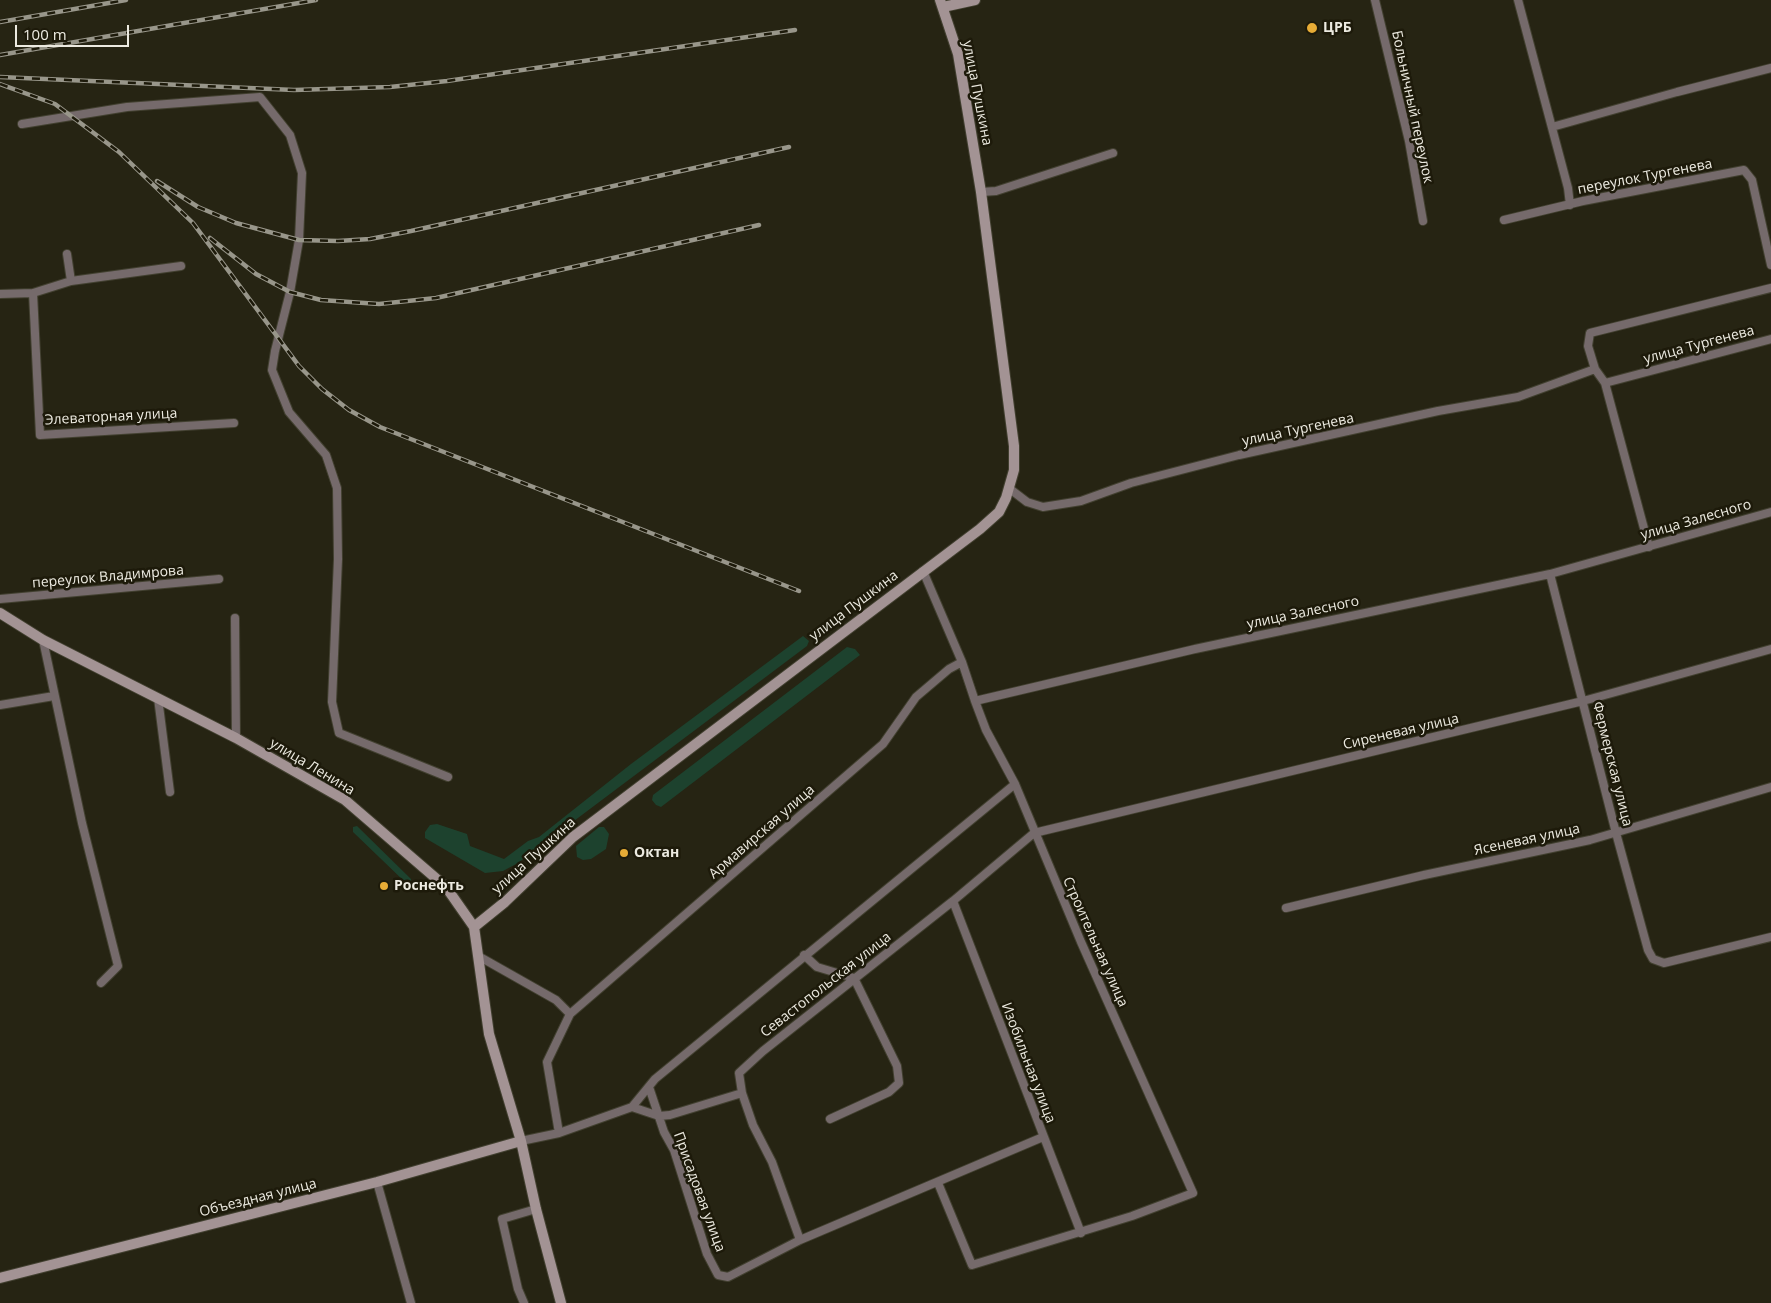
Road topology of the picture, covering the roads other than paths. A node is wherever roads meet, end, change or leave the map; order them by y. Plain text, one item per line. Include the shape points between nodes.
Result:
1 (975, 0) edge
2 (1375, 0) edge
3 (1518, 0) edge
4 (941, 4) edge
5 (1771, 68) edge
6 (22, 124) dead end
7 (1552, 127) junction
8 (1113, 153) dead end
9 (981, 192) junction
10 (1570, 205) junction
11 (1424, 220) dead end
12 (1504, 220) dead end
13 (68, 254) dead end
14 (1771, 265) edge
15 (181, 266) dead end
16 (71, 280) junction
17 (1771, 288) edge
18 (33, 293) junction
19 (0, 294) edge
20 (1771, 339) edge
21 (1594, 368) junction
22 (1605, 383) junction
23 (234, 423) dead end
24 (1010, 489) junction
25 (1771, 512) edge
26 (1649, 547) junction
27 (923, 571) junction
28 (1550, 574) junction
29 (219, 579) dead end
30 (0, 599) edge
31 (0, 613) edge
32 (235, 618) dead end
33 (43, 640) junction
34 (1771, 649) edge
35 (962, 662) junction
36 (54, 696) junction
37 (158, 698) junction
38 (975, 701) junction
39 (1583, 701) junction
40 (0, 705) edge
41 (236, 738) junction
42 (448, 776) dead end
43 (1015, 784) junction
44 (1771, 787) edge
45 (170, 792) dead end
46 (1034, 832) junction
47 (1616, 832) junction
48 (953, 901) junction
49 (1286, 908) dead end
50 (474, 926) junction
51 (1771, 937) edge
52 (804, 954) junction
53 (480, 957) junction
54 (854, 978) junction
55 (101, 983) dead end
56 (570, 1014) junction
57 (649, 1087) junction
58 (742, 1093) junction
59 (632, 1108) junction
60 (659, 1116) junction
61 (830, 1119) dead end
62 (559, 1133) junction
63 (1043, 1137) junction
64 (521, 1141) junction
65 (377, 1182) junction
66 (938, 1183) junction
67 (536, 1209) junction
68 (1081, 1233) junction
69 (800, 1240) junction
70 (0, 1278) edge
71 (411, 1303) edge
72 (524, 1303) edge
73 (561, 1303) edge

1 - 4 main road
2 - 11 street, Больничный переулок via 1409,141
3 - 7 street, переулок Тургенева
4 - 9 main road, улица Пушкина via 958,54
5 - 7 street
6 - 42 street via 127,107 260,97 290,136 302,173 299,240 272,370 289,412 326,455 337,488 338,559 332,702 339,734
7 - 10 street, переулок Тургенева
8 - 9 street via 996,191
9 - 24 main road, улица Пушкина via 1014,446
10 - 12 street
10 - 14 street, переулок Тургенева via 1744,170 1752,180
13 - 16 street
15 - 16 street
16 - 18 street
17 - 21 street via 1590,333 1588,346
18 - 19 street
18 - 23 street, Элеваторная улица via 40,435
20 - 22 street, улица Тургенева
21 - 22 street
21 - 24 street, улица Тургенева via 1518,397 1438,411 1239,455 1131,483 1081,501 1043,507 1027,502
22 - 26 street
24 - 27 main road, улица Пушкина via 999,512
25 - 26 street, улица Залесного
26 - 28 street, улица Залесного
27 - 35 street
27 - 50 main road, улица Пушкина via 573,837 505,902
28 - 38 street, улица Залесного via 1204,647
28 - 39 street, Фермерская улица
29 - 30 street, переулок Владимрова
31 - 33 main road, улица Ленина
32 - 41 street
33 - 36 street
33 - 37 main road, улица Ленина
34 - 39 street, Сиреневая улица
35 - 38 street
35 - 56 street, Армавирская улица via 916,697 883,744
36 - 40 street
36 - 55 street via 118,966
37 - 41 main road, улица Ленина
37 - 45 street
38 - 43 street, Строительная улица via 986,730
39 - 46 street, Сиреневая улица
39 - 47 street, Фермерская улица
41 - 50 main road, улица Ленина via 345,800 446,887
43 - 46 street, Строительная улица
43 - 52 street
44 - 47 street, Ясеневая улица
46 - 48 street, Севастопольская улица
46 - 68 street, Строительная улица via 1193,1193
47 - 49 street, Ясеневая улица
47 - 51 street, Фермерская улица via 1653,959 1664,963
48 - 54 street, Севастопольская улица
48 - 63 street, Изобильная улица
50 - 53 main road
52 - 54 street via 817,967
52 - 57 street
53 - 56 street via 556,1000
53 - 64 main road via 488,1034
54 - 58 street, Севастопольская улица via 739,1073
54 - 61 street via 897,1066 899,1083 888,1092
56 - 62 street, Армавирская улица via 547,1062
57 - 59 street
57 - 60 street, Присадовая улица
58 - 60 street
58 - 69 street via 753,1125 772,1162
59 - 60 street
59 - 62 street
60 - 69 street, Присадовая улица via 674,1150 707,1254 718,1275 728,1277
62 - 64 street
63 - 66 street, Присадовая улица
63 - 68 street, Изобильная улица
64 - 65 main road, Объездная улица
64 - 67 main road
65 - 70 main road, Объездная улица
65 - 71 street
66 - 68 street via 972,1265
66 - 69 street, Присадовая улица
67 - 72 street via 502,1219
67 - 73 main road

